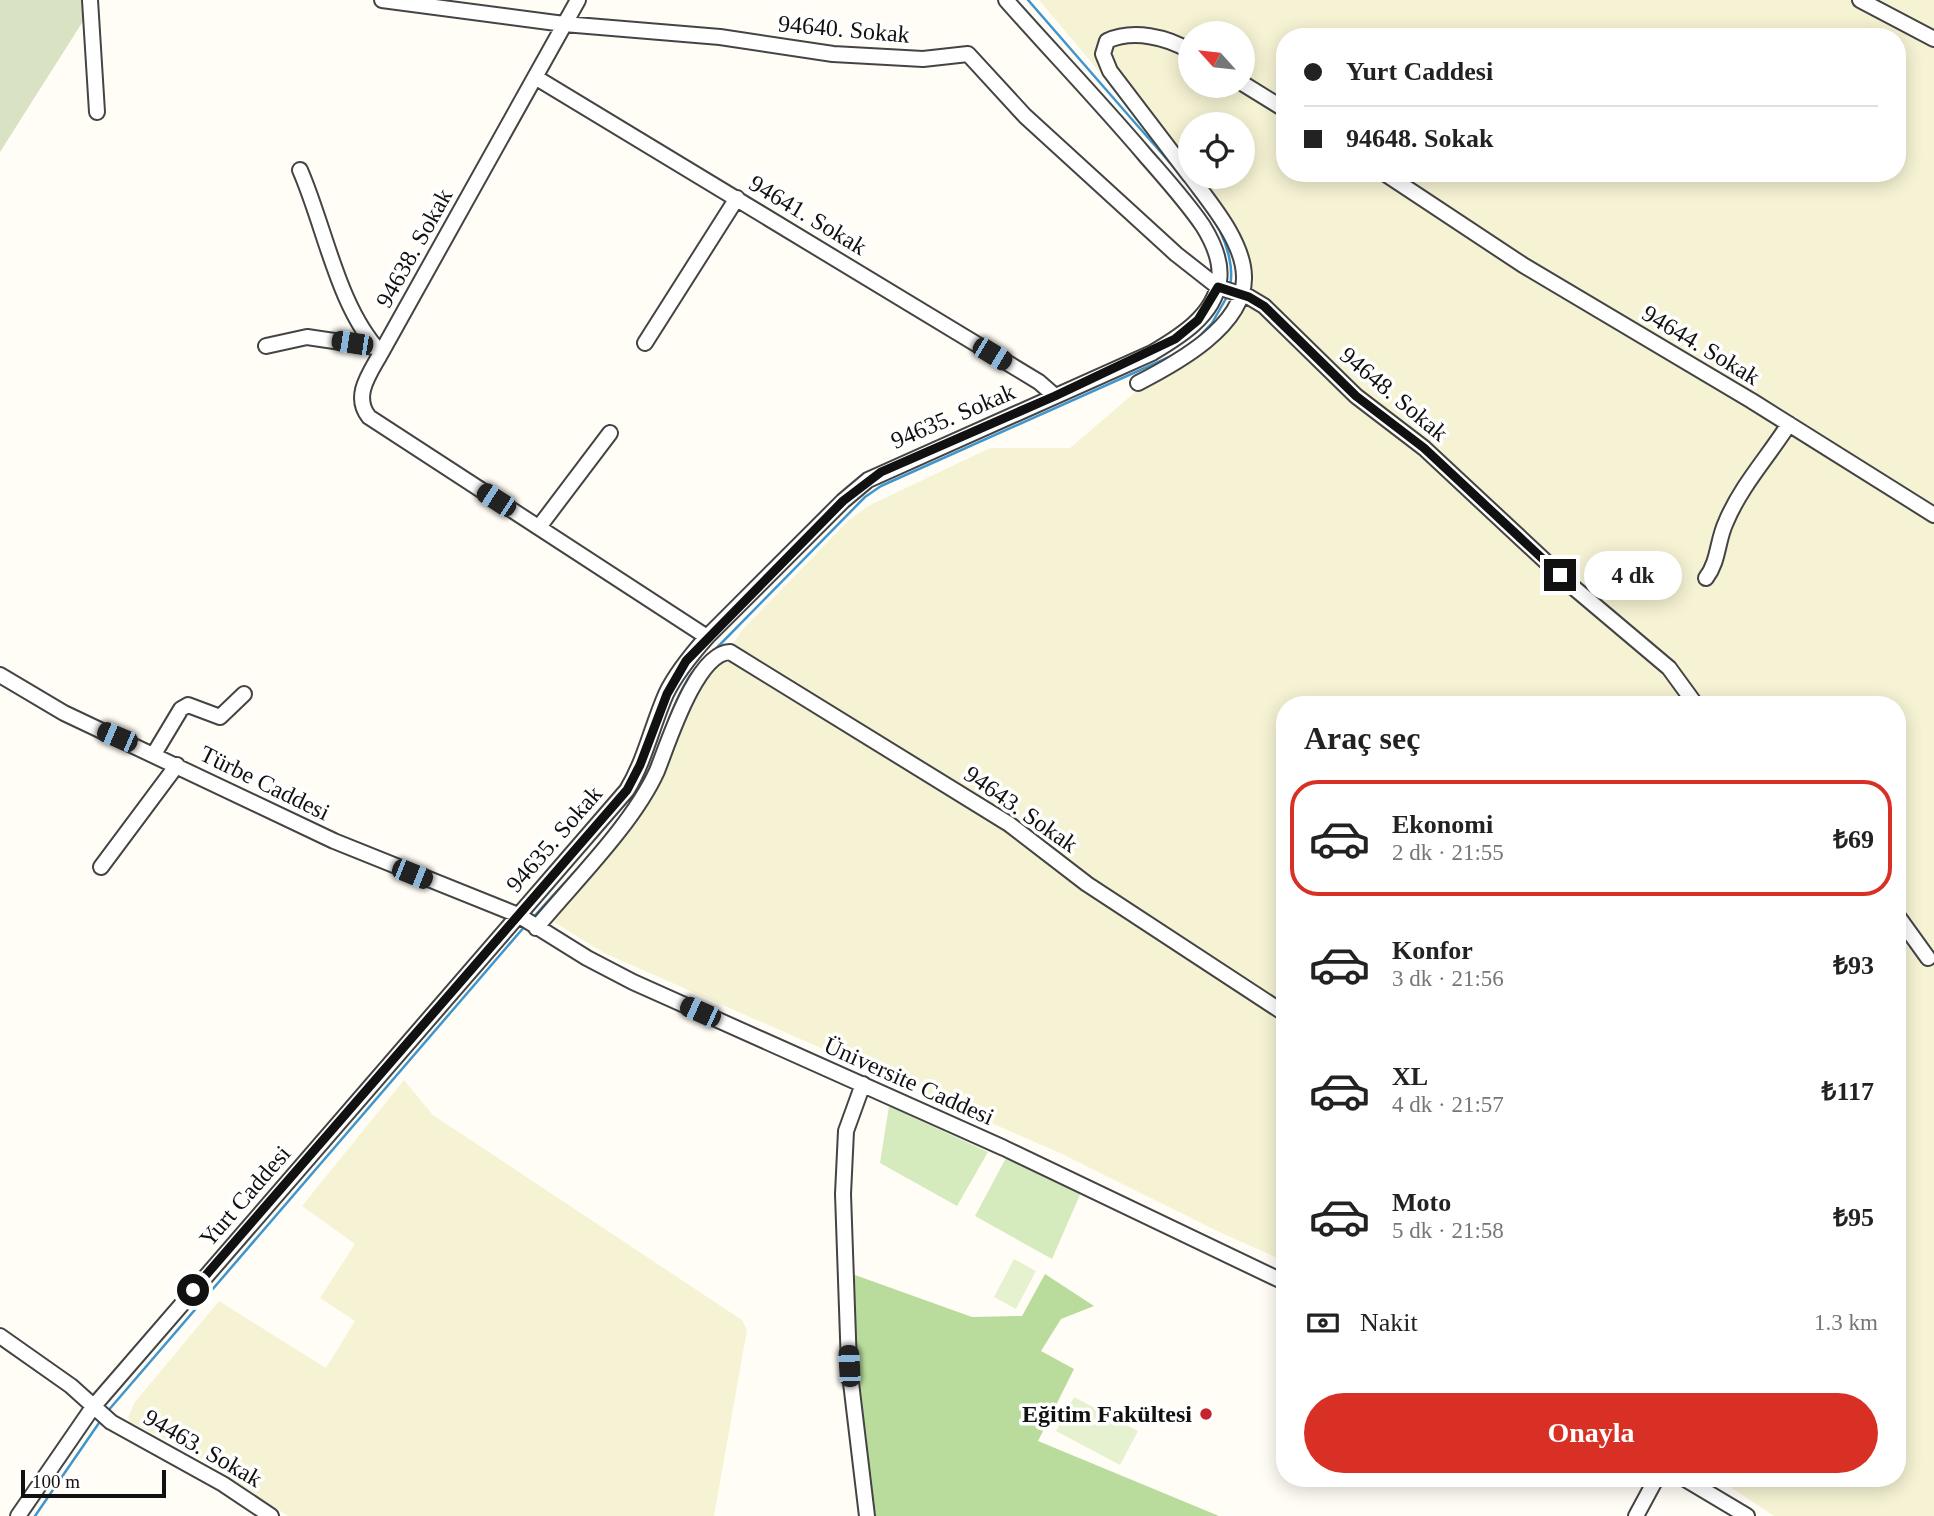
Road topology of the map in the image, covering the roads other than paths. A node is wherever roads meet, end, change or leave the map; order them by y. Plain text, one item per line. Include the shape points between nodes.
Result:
1 (90, 0) edge
2 (382, 0) edge
3 (578, 0) edge
4 (1006, 0) edge
5 (1860, 0) edge
6 (564, 24) junction
7 (1934, 39) edge
8 (1178, 45) edge
9 (535, 76) junction
10 (1255, 91) edge
11 (1276, 104) edge
12 (96, 112) dead end
13 (1178, 160) edge
14 (300, 170) dead end
15 (1398, 182) edge
16 (1198, 189) edge
17 (737, 198) junction
18 (1218, 287) junction
19 (1241, 294) junction
20 (645, 343) dead end
21 (266, 345) dead end
22 (378, 350) junction
23 (1138, 383) dead end
24 (1055, 396) junction
25 (1789, 424) junction
26 (610, 433) dead end
27 (1934, 515) edge
28 (539, 527) junction
29 (1706, 578) dead end
30 (707, 637) junction
31 (725, 652) joint
32 (0, 675) edge
33 (244, 694) dead end
34 (1690, 696) edge
35 (154, 754) junction
36 (177, 765) junction
37 (101, 867) dead end
38 (518, 915) junction
39 (1906, 927) edge
40 (536, 928) junction
41 (1928, 958) dead end
42 (1276, 1008) edge
43 (863, 1084) junction
44 (1276, 1279) edge
45 (0, 1336) edge
46 (93, 1407) junction
47 (1652, 1487) edge
48 (1698, 1487) edge
49 (18, 1516) edge
50 (271, 1516) edge
51 (867, 1516) edge
52 (1636, 1516) edge
53 (1747, 1516) edge

1 - 12 street
2 - 6 street, 94640. Sokak
3 - 6 street, 94638. Sokak
4 - 18 street via 1121,126 1202,225 1216,254
5 - 7 street
6 - 9 street, 94638. Sokak
6 - 18 street, 94640. Sokak via 720,37 894,59 968,54 1026,117
8 - 13 street via 1121,35 1107,41 1103,54 1110,71
9 - 17 street, 94641. Sokak
9 - 22 street, 94638. Sokak
10 - 11 street
14 - 22 street via 352,308
15 - 25 street, 94644. Sokak via 1523,265
16 - 19 street via 1238,254 1244,275
17 - 20 street
17 - 24 street, 94641. Sokak
18 - 19 street, 94648. Sokak
18 - 24 street, 94635. Sokak via 1198,320 1175,339
19 - 23 street via 1203,344
19 - 34 street, 94648. Sokak via 1272,313 1356,396 1424,448 1573,587 1652,653
21 - 22 street via 298,337
22 - 28 street, 94638. Sokak via 361,394 369,417
24 - 30 street, 94635. Sokak via 868,480
25 - 27 street, 94644. Sokak
25 - 29 street via 1737,499
26 - 28 street
28 - 30 street, 94638. Sokak
30 - 38 street, 94635. Sokak via 667,694 627,790
31 - 40 street, 94635. Sokak via 705,669 686,698 645,794
31 - 42 street, 94643. Sokak via 983,806 1087,884
32 - 35 street, Türbe Caddesi via 64,713
33 - 35 street via 220,717 188,705 181,709
35 - 36 street, Türbe Caddesi
36 - 37 street
36 - 38 street, Türbe Caddesi via 358,852
38 - 40 street, Üniversite Caddesi
38 - 46 street, Yurt Caddesi
39 - 41 street
40 - 43 street, Üniversite Caddesi via 633,982
43 - 44 street, Üniversite Caddesi
43 - 51 street via 846,1131 842,1181 849,1366
45 - 46 street, 94463. Sokak
46 - 49 street, Yurt Caddesi
46 - 50 street, 94463. Sokak
47 - 52 street
48 - 53 street

